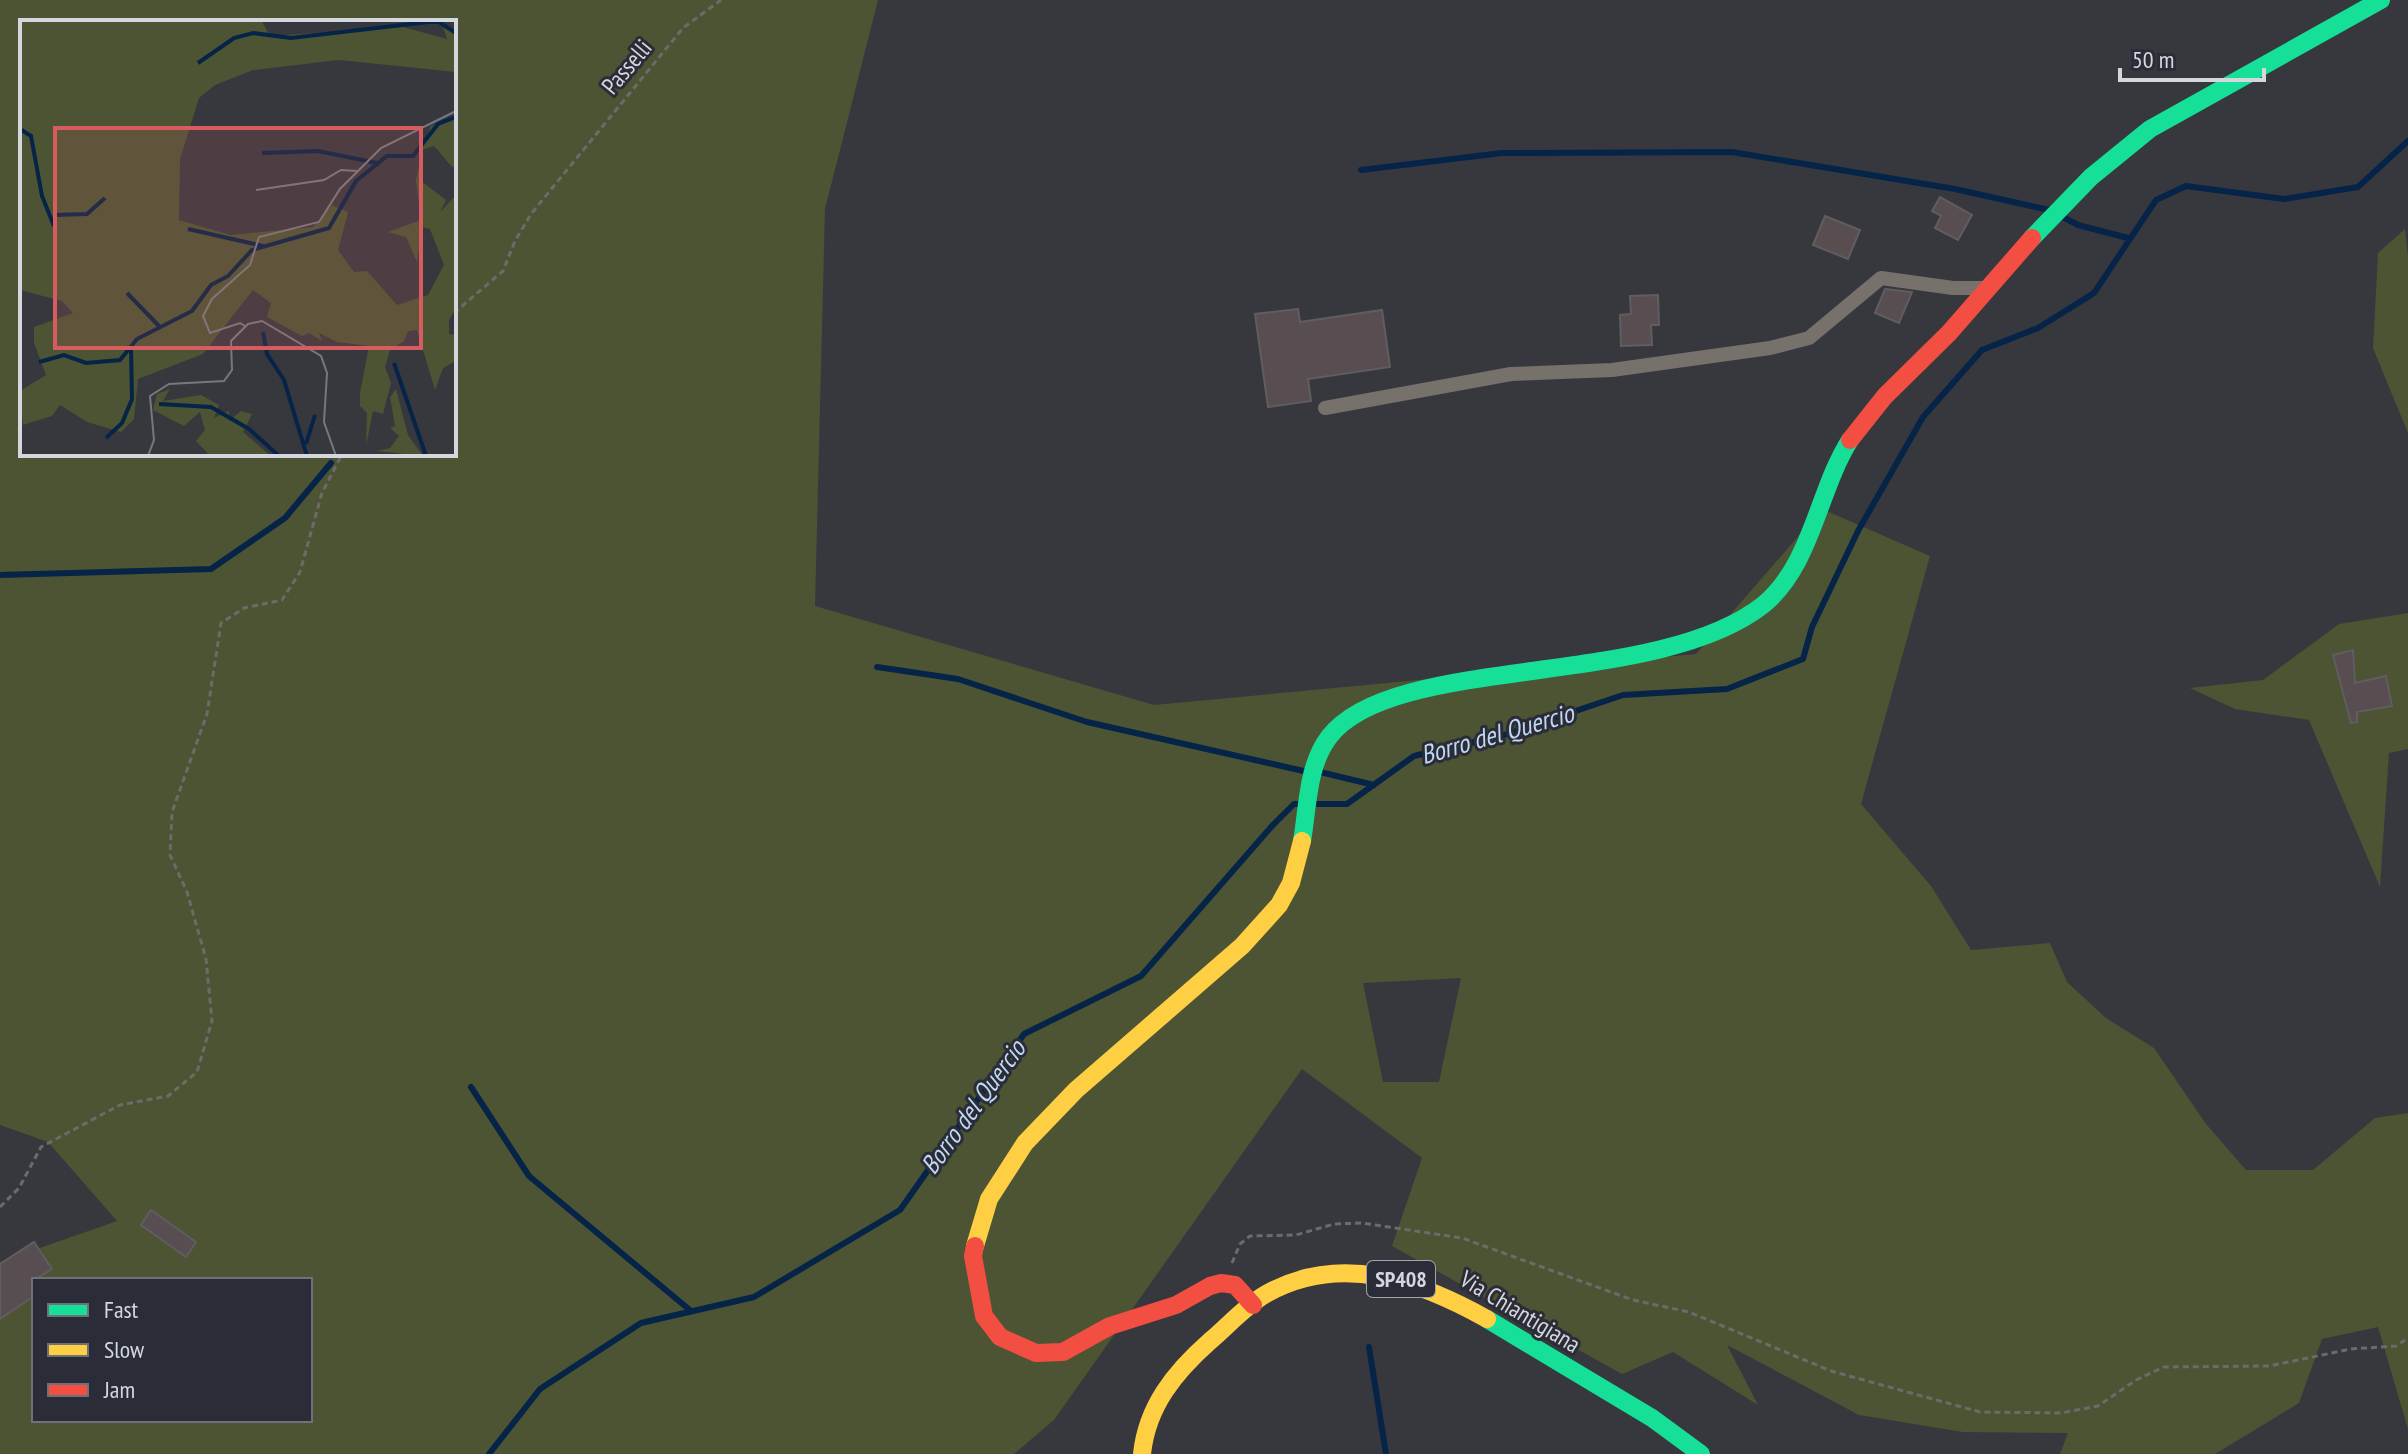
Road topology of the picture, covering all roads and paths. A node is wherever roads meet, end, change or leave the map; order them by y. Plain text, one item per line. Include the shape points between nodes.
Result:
1 (721, 0) edge
2 (2381, 0) edge
3 (1989, 288) junction
4 (456, 311) edge
5 (1325, 408) dead end
6 (341, 456) edge
7 (0, 1207) edge
8 (1227, 1283) junction
9 (1253, 1305) junction
10 (2408, 1338) edge
11 (1142, 1454) edge
12 (1701, 1454) edge

1 - 4 path, Passelli via 683,28 531,214 503,271
2 - 3 street via 2143,134 2074,191
3 - 5 street via 1881,278 1809,338 1770,348 1612,370 1511,374
3 - 8 street via 1876,406 1843,451 1785,578 1768,602 1738,623 1695,644 1445,685 1377,702 1345,719 1311,769 1302,850 1281,903 1246,945 1034,1128 992,1195 975,1237 972,1278 986,1322 1022,1351 1049,1355 1077,1348 1114,1324 1159,1312
6 - 7 path via 322,493 300,572 282,600 244,608 221,623 207,714 172,812 170,855 206,959 212,1021 197,1072 168,1096 120,1105 41,1147 19,1188
8 - 9 street via 1240,1287
8 - 10 path via 1233,1257 1250,1236 1296,1235 1334,1224 1362,1223 1462,1238 1633,1300 1689,1312 1831,1371 1980,1412 2061,1413 2098,1406 2164,1367 2269,1366 2351,1349 2396,1346
9 - 11 street, Via Chiantigiana / SP408 via 1174,1378 1149,1420
9 - 12 street, Via Chiantigiana / SP408 via 1267,1293 1310,1277 1359,1271 1397,1277 1446,1294

